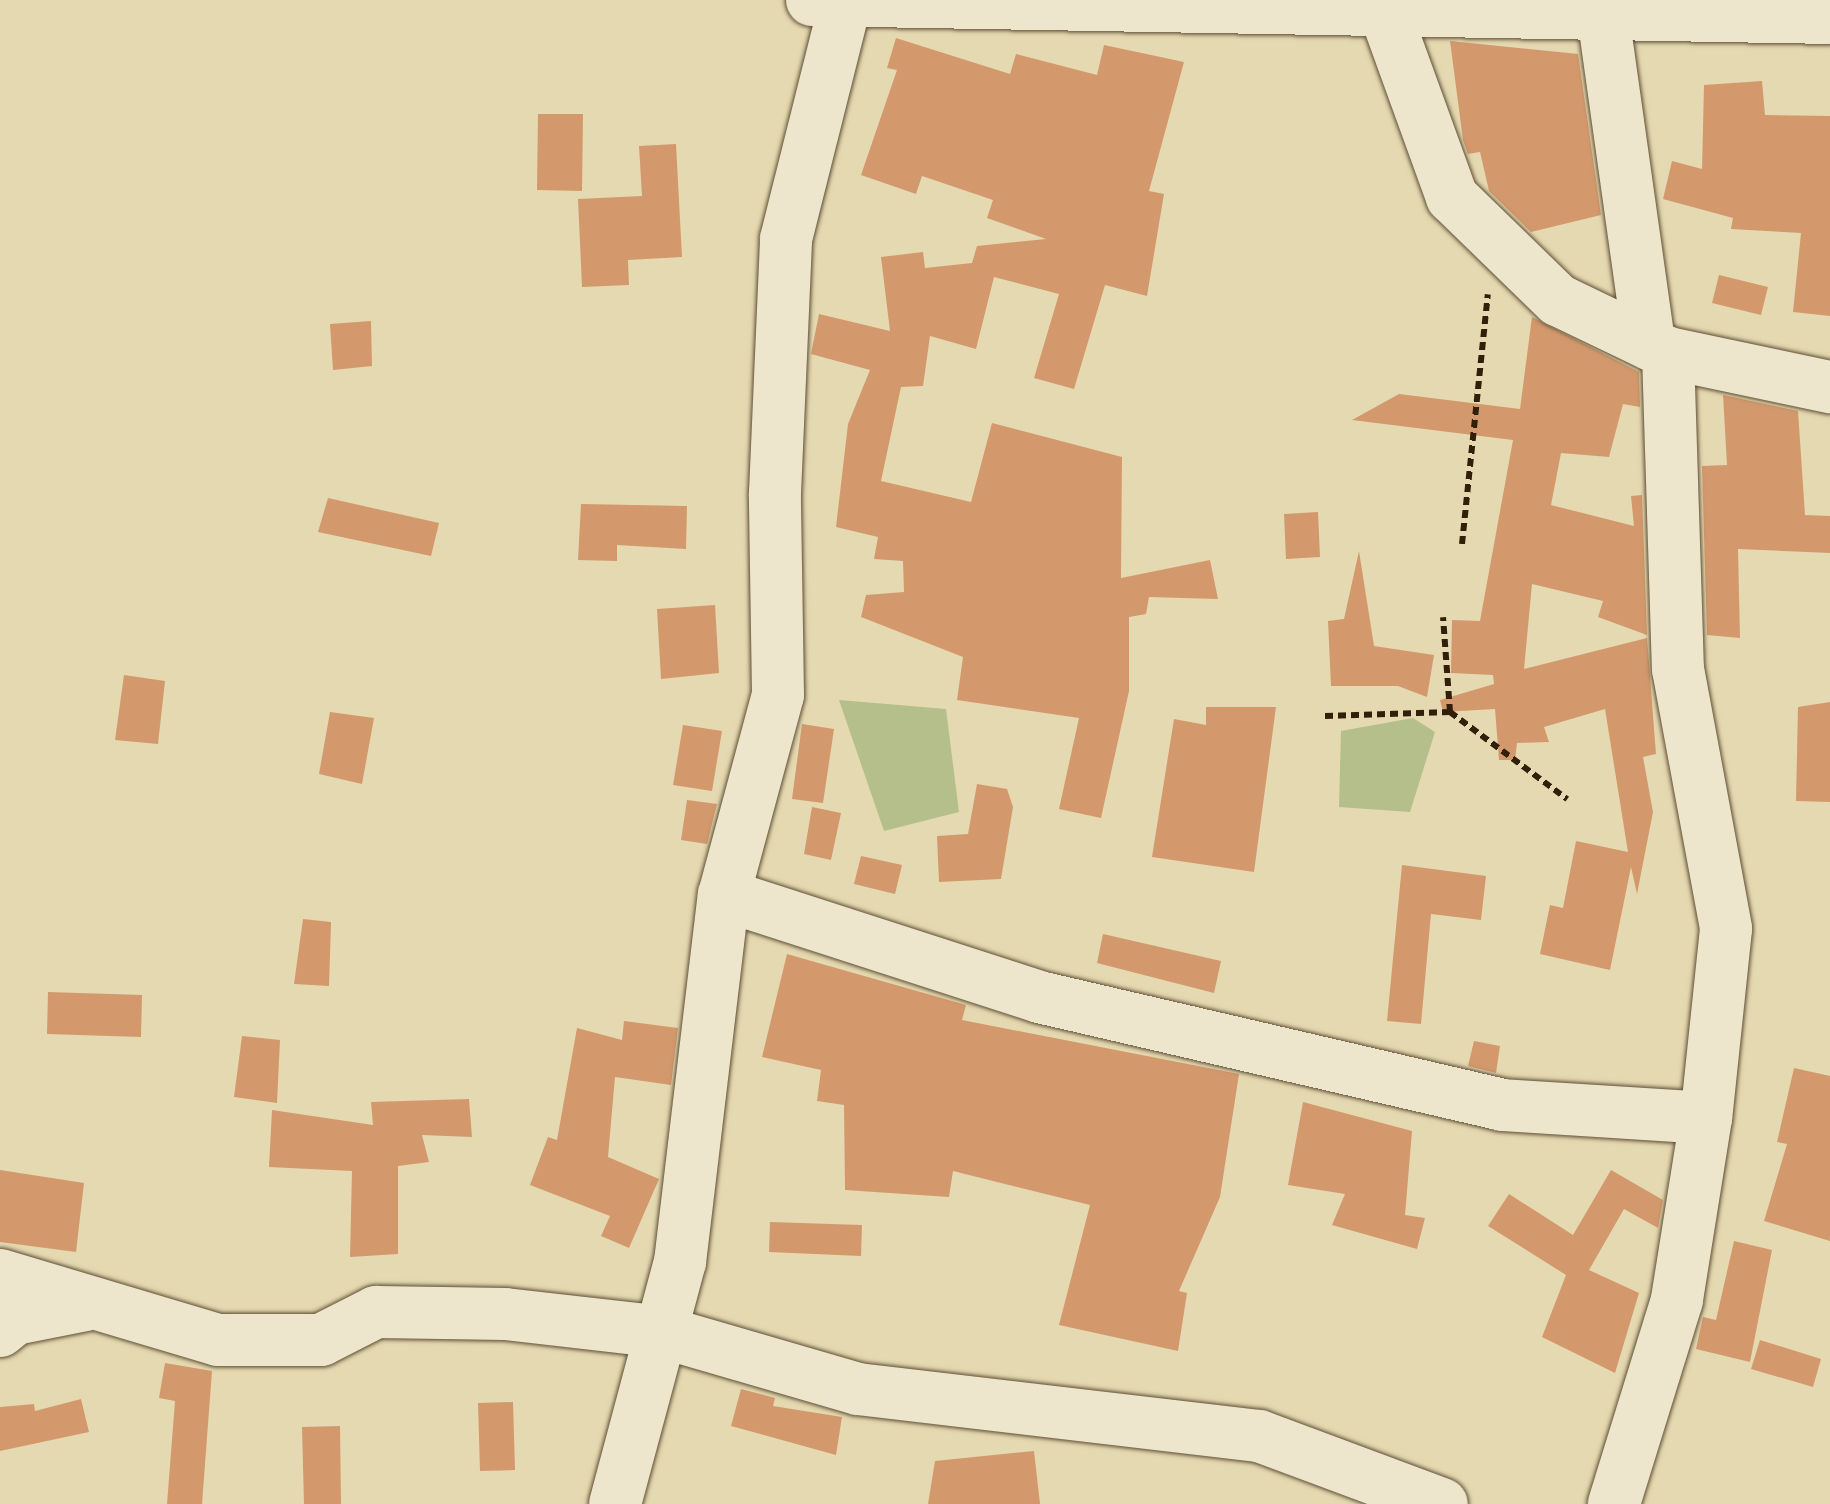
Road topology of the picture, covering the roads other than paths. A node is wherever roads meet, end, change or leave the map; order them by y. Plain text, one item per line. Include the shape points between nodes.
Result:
1 (828, 2) edge
2 (1385, 12) junction
3 (1603, 15) junction
4 (1830, 18) edge
5 (1659, 348) junction
6 (1830, 387) edge
7 (724, 895) junction
8 (1706, 1118) junction
9 (0, 1275) edge
10 (98, 1302) junction
11 (0, 1331) edge
12 (662, 1332) junction
13 (615, 1504) edge
14 (1442, 1504) edge
15 (1614, 1504) edge

1 - 2 street
1 - 7 street via 786,239 775,493 778,695
2 - 3 street
2 - 5 street via 1452,197 1558,300
3 - 4 street
3 - 5 street
5 - 6 street
5 - 8 street via 1678,668 1726,930
7 - 8 street via 1039,997 1502,1105
7 - 12 street via 707,1095
8 - 15 street via 1677,1300
9 - 10 street
10 - 11 street via 15,1319
10 - 12 street via 218,1340 321,1340 376,1312 505,1314
12 - 13 street
12 - 14 street via 858,1389 1259,1436

